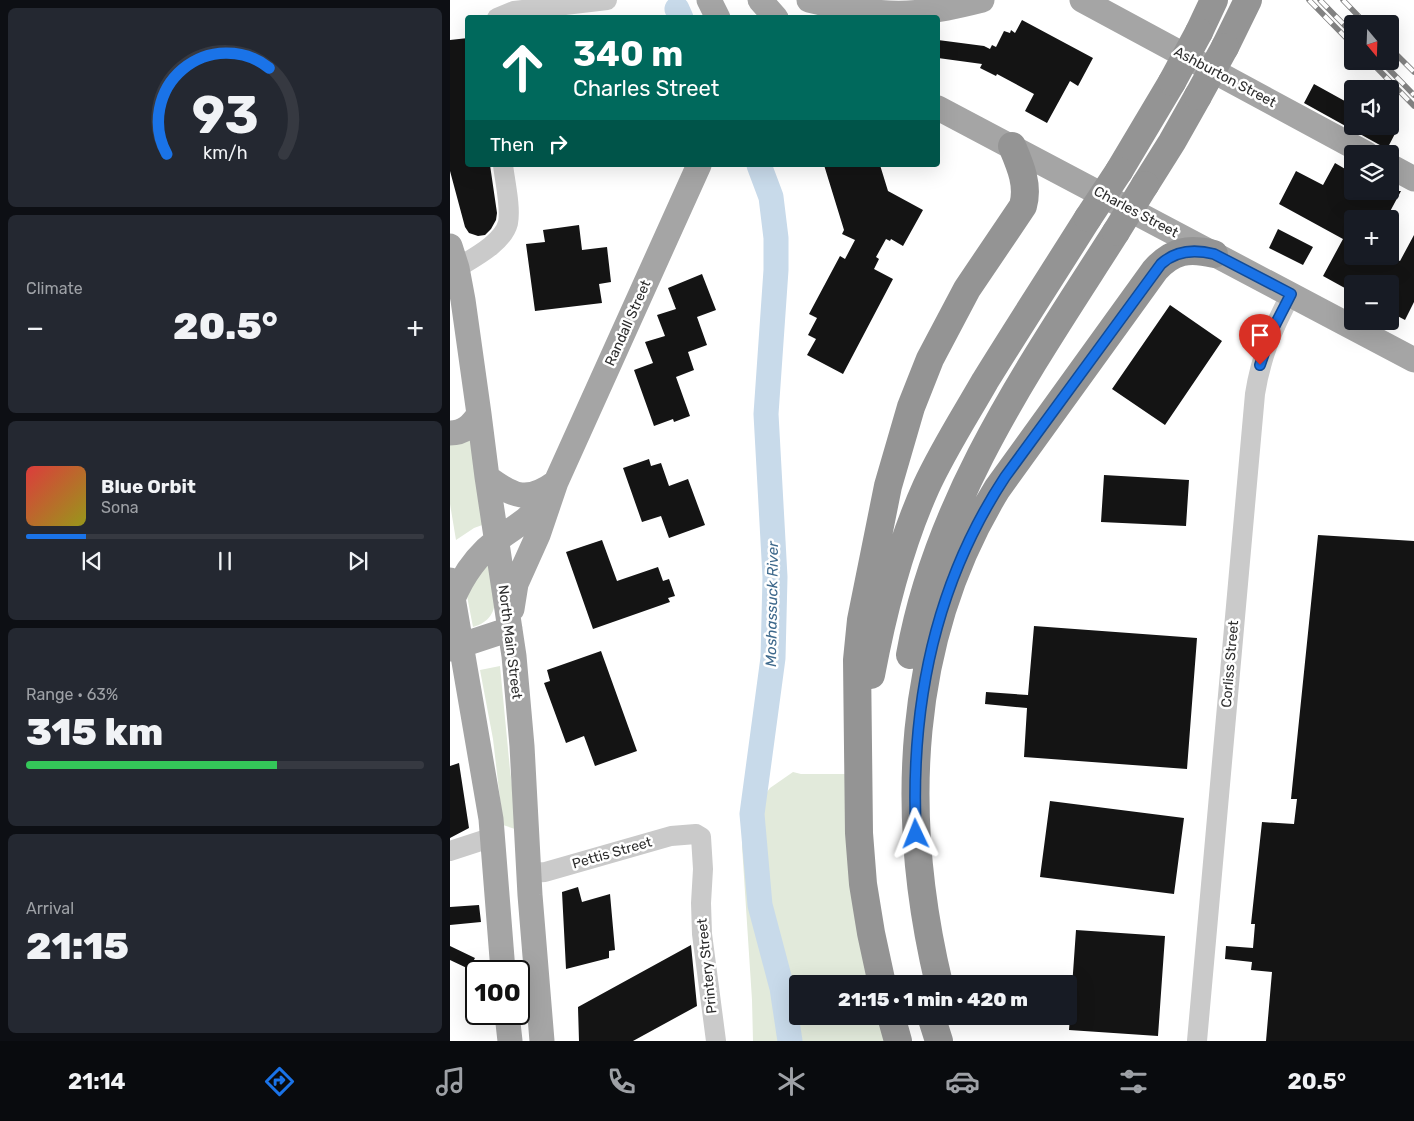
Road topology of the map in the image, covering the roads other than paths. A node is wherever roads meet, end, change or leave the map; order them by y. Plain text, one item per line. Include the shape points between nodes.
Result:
1 (607, 0) edge
2 (709, 0) edge
3 (809, 0) edge
4 (982, 0) edge
5 (1082, 0) edge
6 (1214, 0) edge
7 (1248, 0) edge
8 (920, 14) edge
9 (504, 15) edge
10 (716, 15) edge
11 (940, 109) edge
12 (1350, 145) edge
13 (1012, 146) junction
14 (503, 167) edge
15 (698, 167) edge
16 (1399, 171) edge
17 (1414, 179) edge
18 (1214, 254) junction
19 (453, 257) edge
20 (1291, 294) junction
21 (1414, 360) edge
22 (479, 414) junction
23 (450, 433) edge
24 (487, 477) junction
25 (556, 482) junction
26 (496, 540) junction
27 (452, 590) edge
28 (510, 629) junction
29 (456, 647) edge
30 (858, 781) junction
31 (696, 834) joint
32 (493, 837) junction
33 (450, 851) edge
34 (529, 873) junction
35 (502, 960) edge
36 (880, 975) edge
37 (920, 975) edge
38 (936, 975) edge
39 (508, 1025) edge
40 (894, 1025) edge
41 (934, 1025) edge
42 (948, 1025) edge
43 (510, 1041) edge
44 (542, 1041) edge
45 (716, 1041) edge
46 (898, 1041) edge
47 (939, 1041) edge
48 (950, 1041) edge
49 (1197, 1041) edge

1 - 9 street via 514,11
2 - 10 main road
3 - 8 main road via 842,8
4 - 8 main road
5 - 12 main road, Ashburton Street
6 - 30 highway, bridge via 1172,82 979,392 926,487 892,582 880,630
7 - 37 highway, bridge via 1172,142 1029,370 976,464 937,556 916,628 898,751 899,848 904,899
11 - 13 main road, Charles Street
13 - 18 main road, Charles Street
13 - 30 highway via 1024,183 1023,206 967,289 930,359 910,407 888,486 860,628 857,660
14 - 19 street via 509,212 505,230 490,247
15 - 25 main road, Randall Street
16 - 17 main road
18 - 20 main road, Charles Street
18 - 38 highway via 1179,252 1155,270 997,489 976,526 950,586 936,627 926,673 917,735 915,785 918,866
19 - 22 main road, North Main Street
20 - 21 main road, Charles Street
20 - 49 street, Corliss Street via 1267,342 1254,394
22 - 23 main road via 467,428
22 - 24 main road, North Main Street
24 - 25 main road via 517,495 537,493
24 - 26 main road, North Main Street
25 - 26 main road, Randall Street via 533,514
25 - 28 main road, Randall Street via 538,535 516,584
26 - 27 main road, Randall Street via 472,563
26 - 28 main road, North Main Street
27 - 29 main road
28 - 29 main road
28 - 34 main road, North Main Street via 522,746
29 - 32 main road
30 - 36 highway via 863,884
31 - 34 street, Pettis Street via 671,836 546,872
31 - 45 street, Printery Street via 701,837 702,934
32 - 33 street
32 - 35 main road
34 - 44 main road, North Main Street
39 - 43 main road
40 - 46 highway
41 - 47 highway
42 - 48 highway

